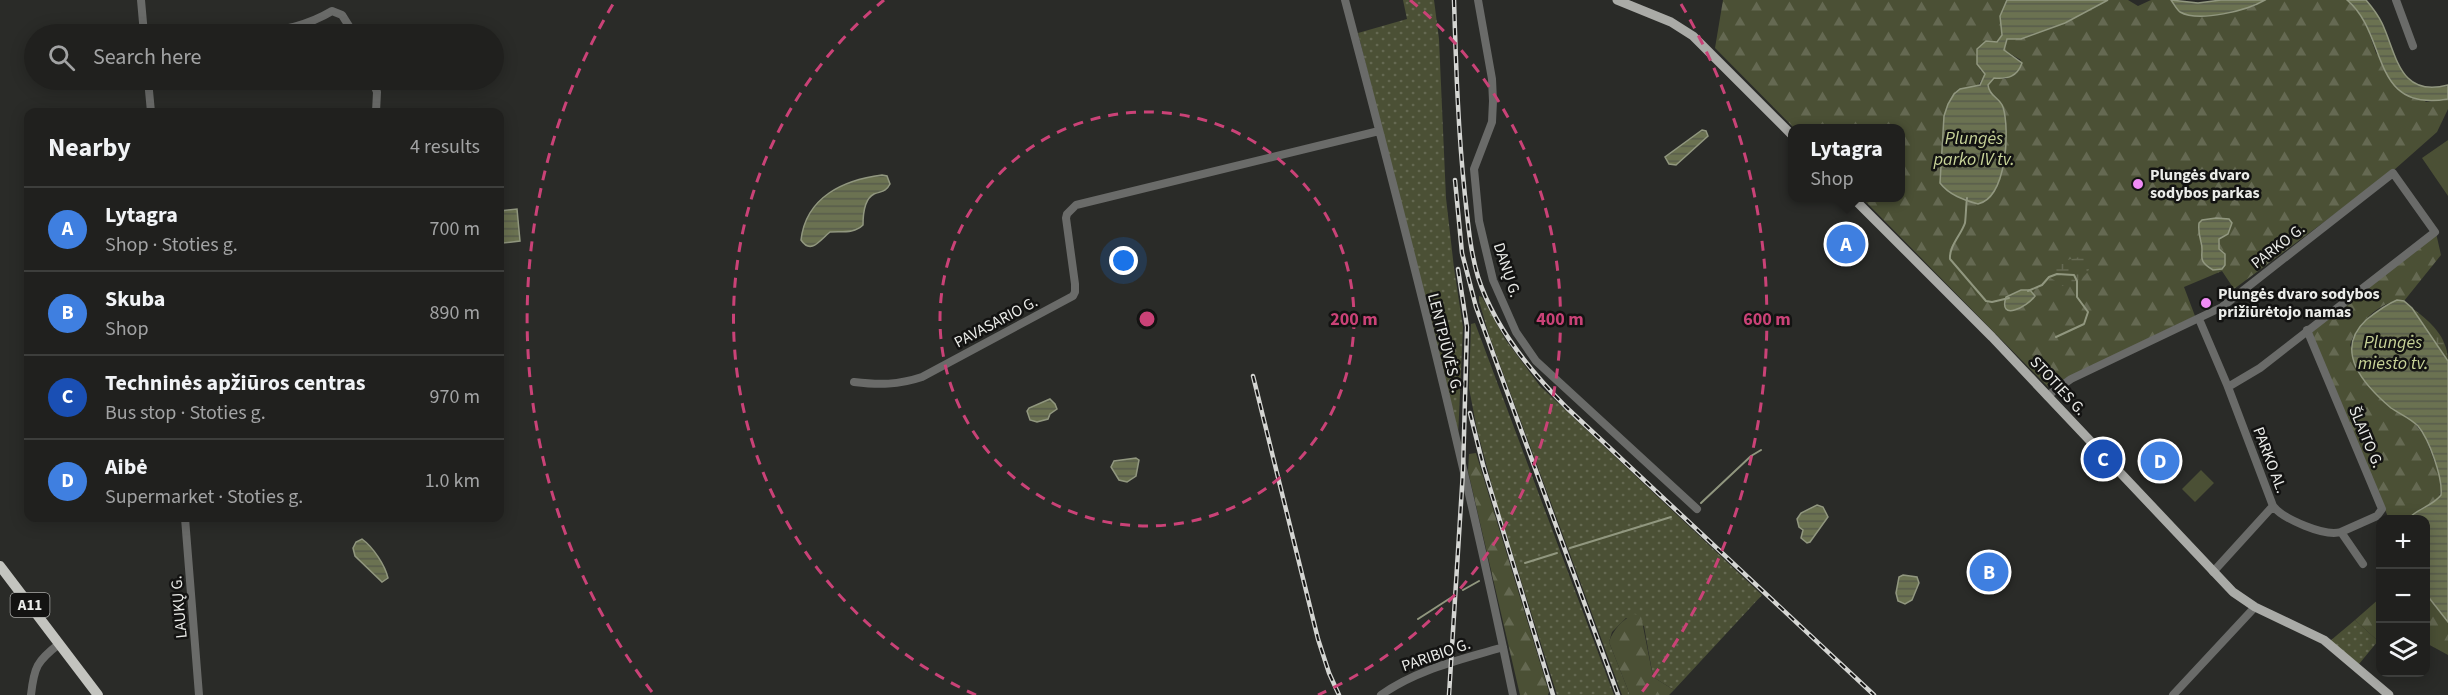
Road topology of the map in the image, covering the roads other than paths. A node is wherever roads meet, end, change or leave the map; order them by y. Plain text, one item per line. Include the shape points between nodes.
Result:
1 (141, 0) edge
2 (1345, 0) edge
3 (1478, 0) edge
4 (1617, 0) edge
5 (2396, 0) edge
6 (143, 24) edge
7 (306, 24) edge
8 (348, 24) edge
9 (2413, 46) dead end
10 (149, 90) edge
11 (376, 90) edge
12 (151, 108) edge
13 (376, 108) edge
14 (1379, 131) junction
15 (1788, 131) edge
16 (1857, 202) edge
17 (2199, 319) junction
18 (2307, 330) junction
19 (854, 382) dead end
20 (2228, 387) junction
21 (2047, 396) junction
22 (2273, 506) junction
23 (1696, 509) dead end
24 (185, 522) edge
25 (2341, 532) junction
26 (2363, 564) dead end
27 (0, 566) edge
28 (2214, 572) junction
29 (2256, 607) junction
30 (59, 644) junction
31 (1503, 647) junction
32 (31, 695) edge
33 (98, 695) edge
34 (199, 695) edge
35 (1381, 695) edge
36 (1513, 695) edge
37 (2173, 695) edge
38 (2389, 695) edge

1 - 6 street
2 - 14 street, LENTPJŪVĖS G.
3 - 23 street, DANŲ G. via 1493,101 1492,122 1474,169 1479,221 1493,280 1516,332 1536,361
4 - 15 main road via 1671,22 1693,36
5 - 9 street
7 - 8 street via 332,11 342,15
10 - 12 street
11 - 13 street
14 - 19 street, PAVASARIO G. via 1076,205 1066,218 1076,292 1073,296 922,377 880,386
14 - 31 street, LENTPJŪVĖS G.
16 - 21 main road, STOTIES G.
17 - 18 street, PARKO G. via 2222,307 2393,173 2434,232
17 - 20 street, PARKO AL.
17 - 21 street, PARKO G. via 2071,379
18 - 20 street via 2260,368
18 - 25 street, ŠLAITO G. via 2382,509 2377,516
20 - 22 street, PARKO AL.
21 - 28 main road, STOTIES G.
22 - 25 street, PARKO AL. via 2280,514 2300,523 2332,535
22 - 28 street
24 - 34 street, LAUKŲ G.
25 - 26 street
27 - 30 highway, A11
28 - 29 main road, STOTIES G. via 2233,592
29 - 37 street
29 - 38 main road, STOTIES G. via 2324,640
30 - 32 street via 43,656 34,670
30 - 33 highway, A11
31 - 35 street, PARIBIO G. via 1419,672
31 - 36 street, LENTPJŪVĖS G.

